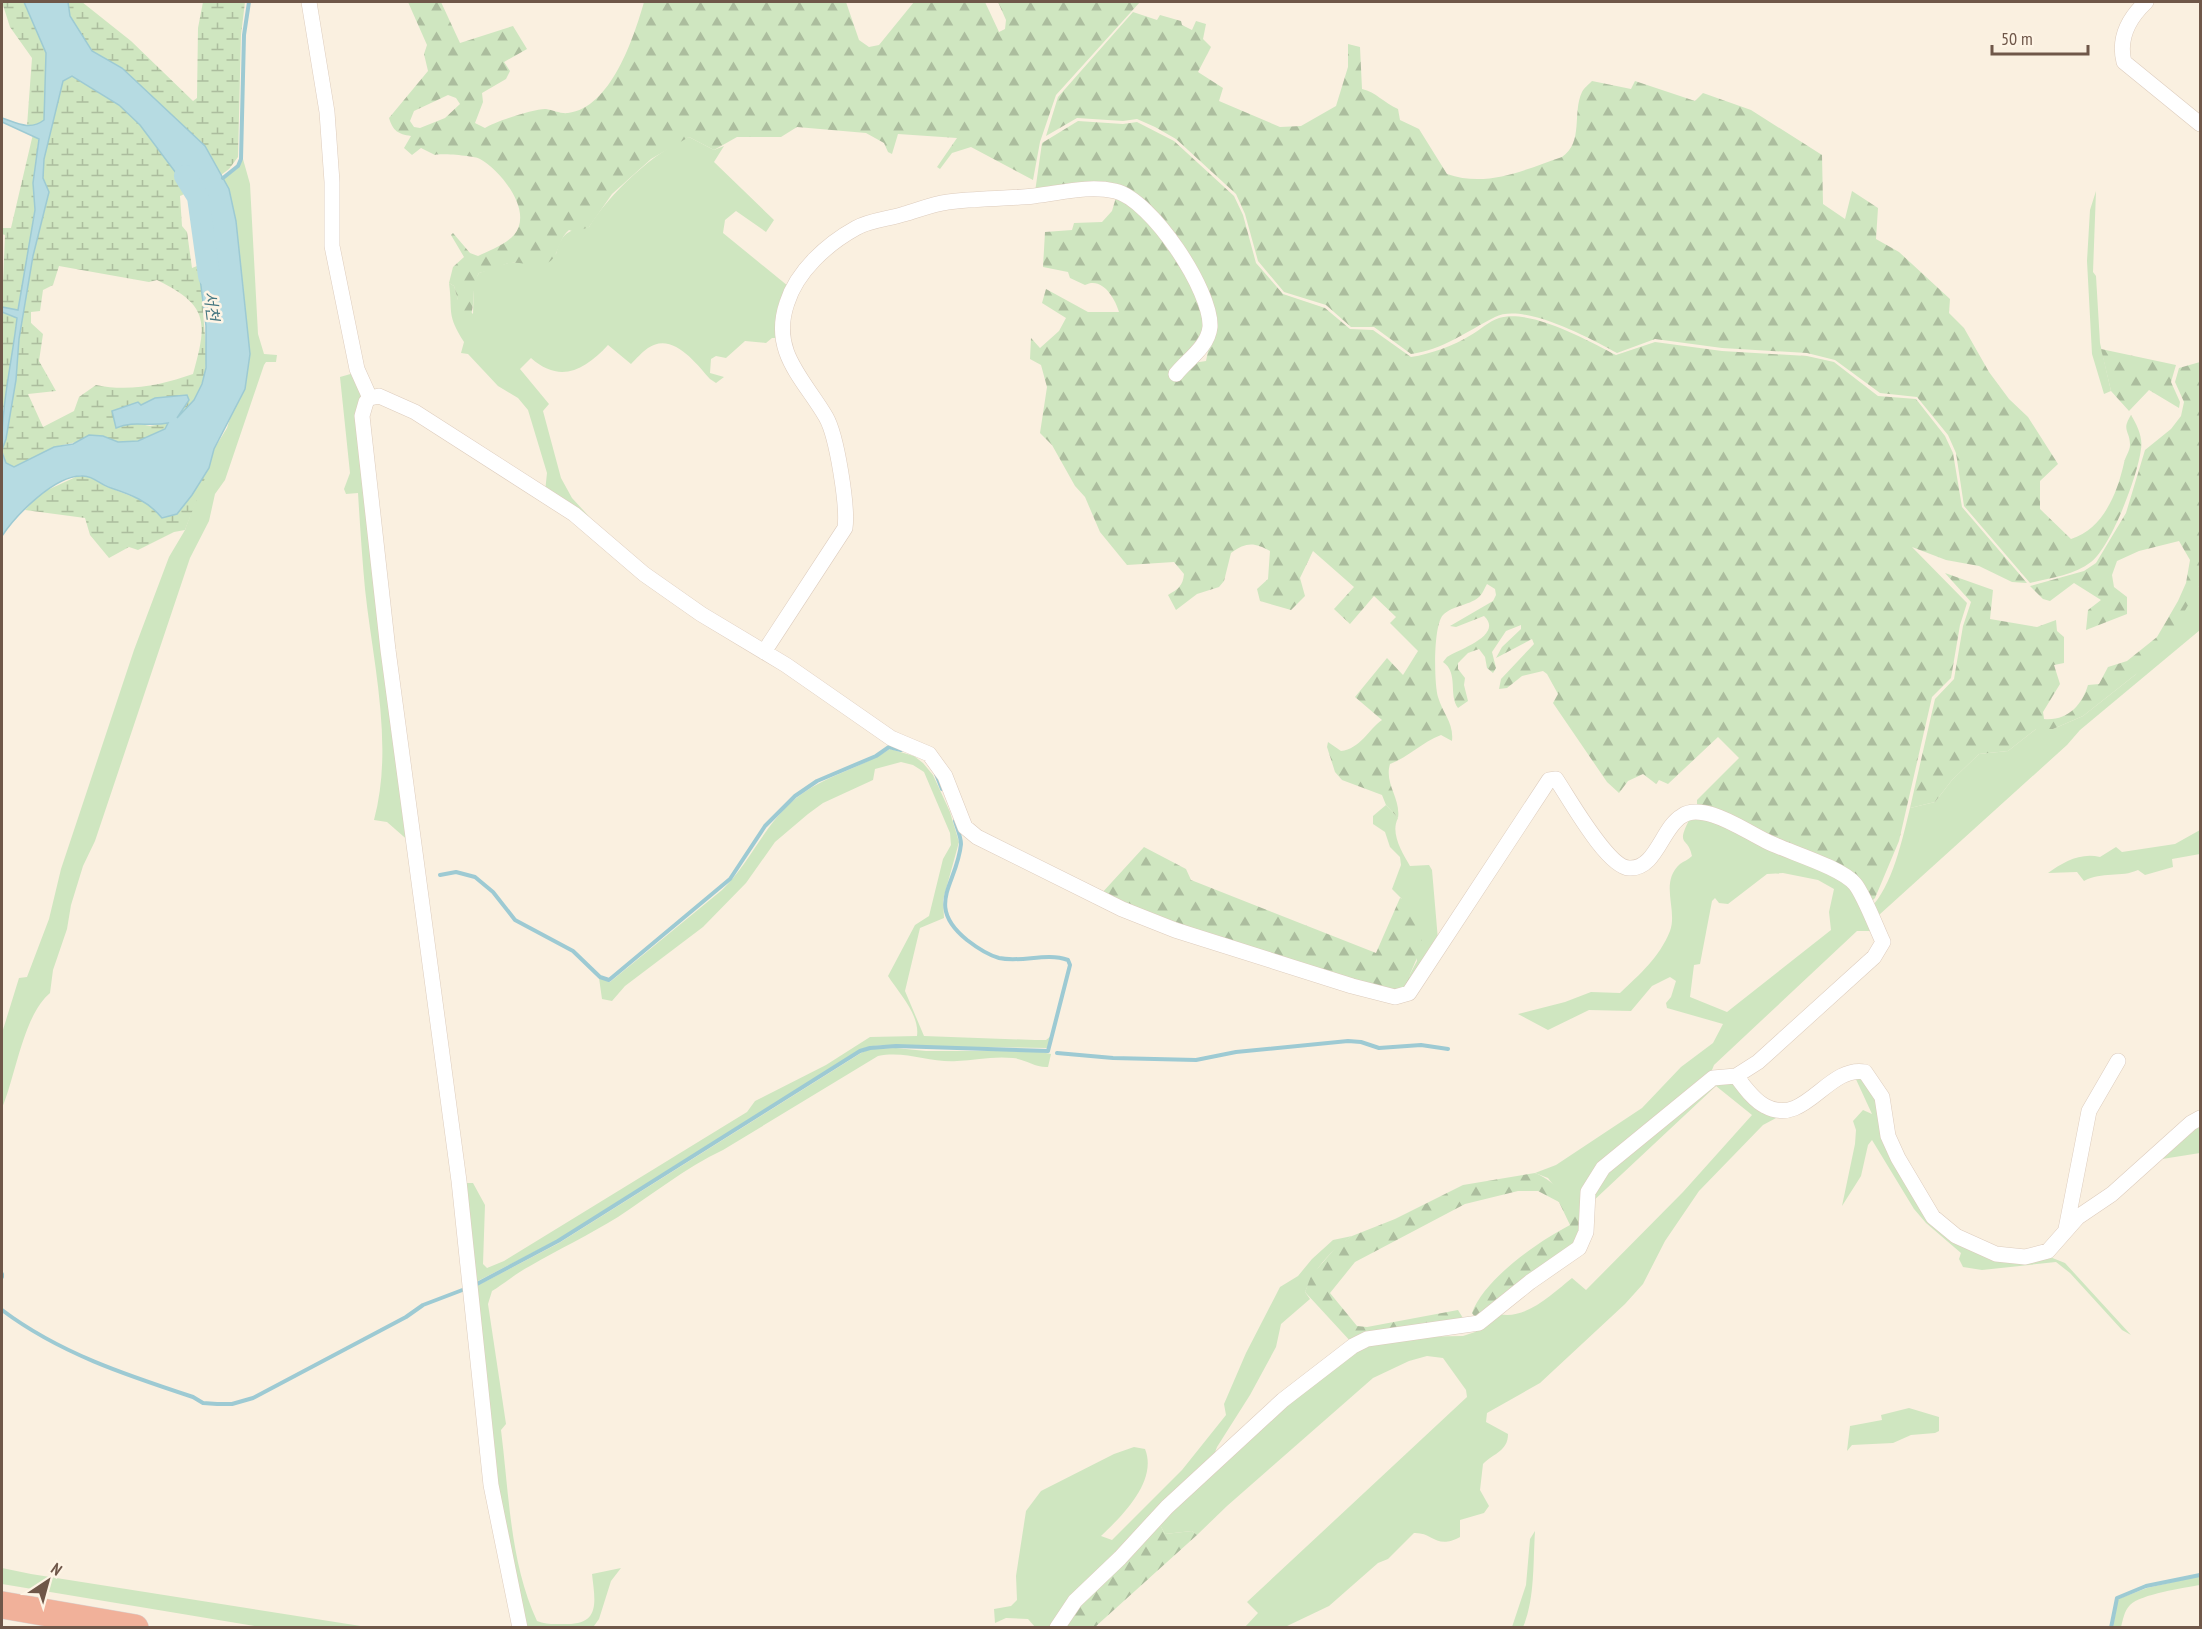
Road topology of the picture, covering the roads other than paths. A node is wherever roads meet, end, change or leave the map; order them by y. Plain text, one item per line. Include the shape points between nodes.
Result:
1 (309, 2) edge
2 (2146, 2) edge
3 (2200, 124) edge
4 (1176, 374) dead end
5 (370, 398) junction
6 (764, 652) junction
7 (2118, 1061) dead end
8 (1736, 1076) junction
9 (2200, 1118) edge
10 (2066, 1229) junction
11 (2, 1605) edge
12 (135, 1628) edge
13 (520, 1628) edge
14 (1058, 1628) edge

1 - 5 street via 327,112 332,246 357,369
2 - 3 street via 2124,33 2120,48 2124,62
4 - 6 street via 1203,344 1210,329 1208,313 1183,257 1165,230 1139,204 1118,192 1075,189 946,202 857,227 807,268 786,304 780,334 808,392 827,419 847,512 845,528
5 - 6 street via 379,396 415,412 521,478 574,514 644,574
5 - 13 street via 362,416 388,650 459,1181 490,1485
6 - 8 street via 891,738 929,754 945,776 965,828 977,837 1122,909 1175,930 1395,997 1409,993 1421,978 1549,780 1556,779 1616,863 1628,868 1649,860 1683,814 1711,814 1734,823 1845,875 1857,885 1883,942 1862,970 1758,1062
7 - 10 street via 2089,1111
8 - 10 street via 1765,1106 1778,1110 1806,1103 1848,1072 1865,1072 1882,1097 1888,1136 1914,1188 1934,1217 1956,1236 1996,1254 2025,1257 2048,1251
8 - 14 street via 1713,1078 1603,1168 1588,1192 1586,1232 1579,1248 1479,1323 1367,1339 1283,1400 1167,1507 1075,1600
9 - 10 street
11 - 12 highway

